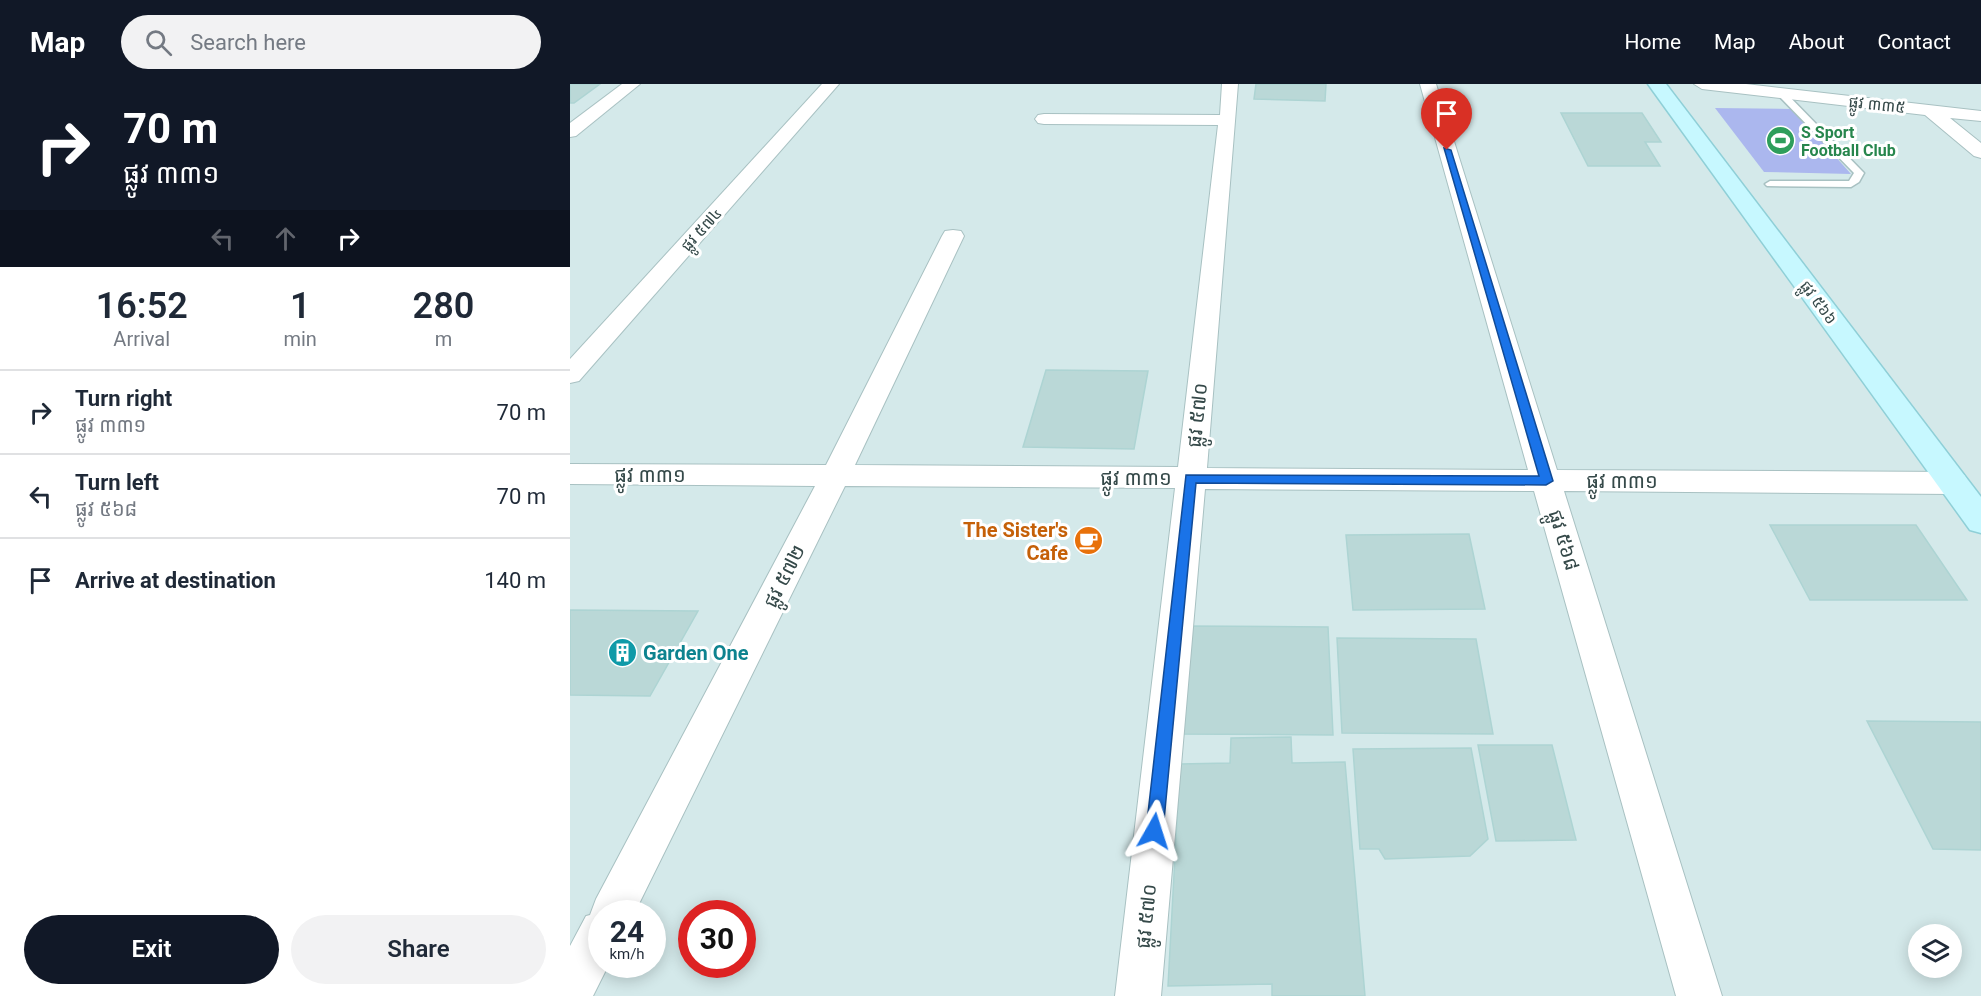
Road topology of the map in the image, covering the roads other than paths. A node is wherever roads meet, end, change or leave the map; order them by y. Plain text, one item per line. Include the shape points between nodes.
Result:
1 (632, 84) edge
2 (831, 84) edge
3 (1230, 84) edge
4 (1428, 84) edge
5 (1657, 84) edge
6 (1702, 84) edge
7 (1781, 93) junction
8 (1930, 110) junction
9 (1981, 116) edge
10 (1044, 119) dead end
11 (1228, 120) junction
12 (570, 132) edge
13 (1981, 152) edge
14 (1770, 184) dead end
15 (954, 236) dead end
16 (570, 375) edge
17 (570, 474) edge
18 (835, 476) junction
19 (1190, 478) junction
20 (1546, 481) junction
21 (1954, 483) junction
22 (1981, 521) edge
23 (618, 900) edge
24 (588, 959) edge
25 (570, 993) edge
26 (1138, 996) edge
27 (1699, 996) edge

1 - 12 street
2 - 16 street, ផ្លូវ ៥៧៤
3 - 11 street, ផ្លូវ ៥៧០
4 - 20 street, ផ្លូវ ៥៦៨
5 - 21 street, ផ្លូវ ៥៦៦
6 - 7 street, ផ្លូវ ៣៣៥
7 - 8 street, ផ្លូវ ៣៣៥
7 - 14 lane via 1859,172 1851,184
8 - 9 street, ផ្លូវ ៣៣៥
8 - 13 street
10 - 11 street
11 - 19 street, ផ្លូវ ៥៧០
15 - 18 street, ផ្លូវ ៥៧២
17 - 18 street, ផ្លូវ ៣៣១
18 - 19 street, ផ្លូវ ៣៣១
18 - 23 street, ផ្លូវ ៥៧២
19 - 20 street, ផ្លូវ ៣៣១
19 - 26 street, ផ្លូវ ៥៧០
20 - 21 street, ផ្លូវ ៣៣១
20 - 27 street, ផ្លូវ ៥៦៨
21 - 22 street, ផ្លូវ ៥៦៦
24 - 25 street

